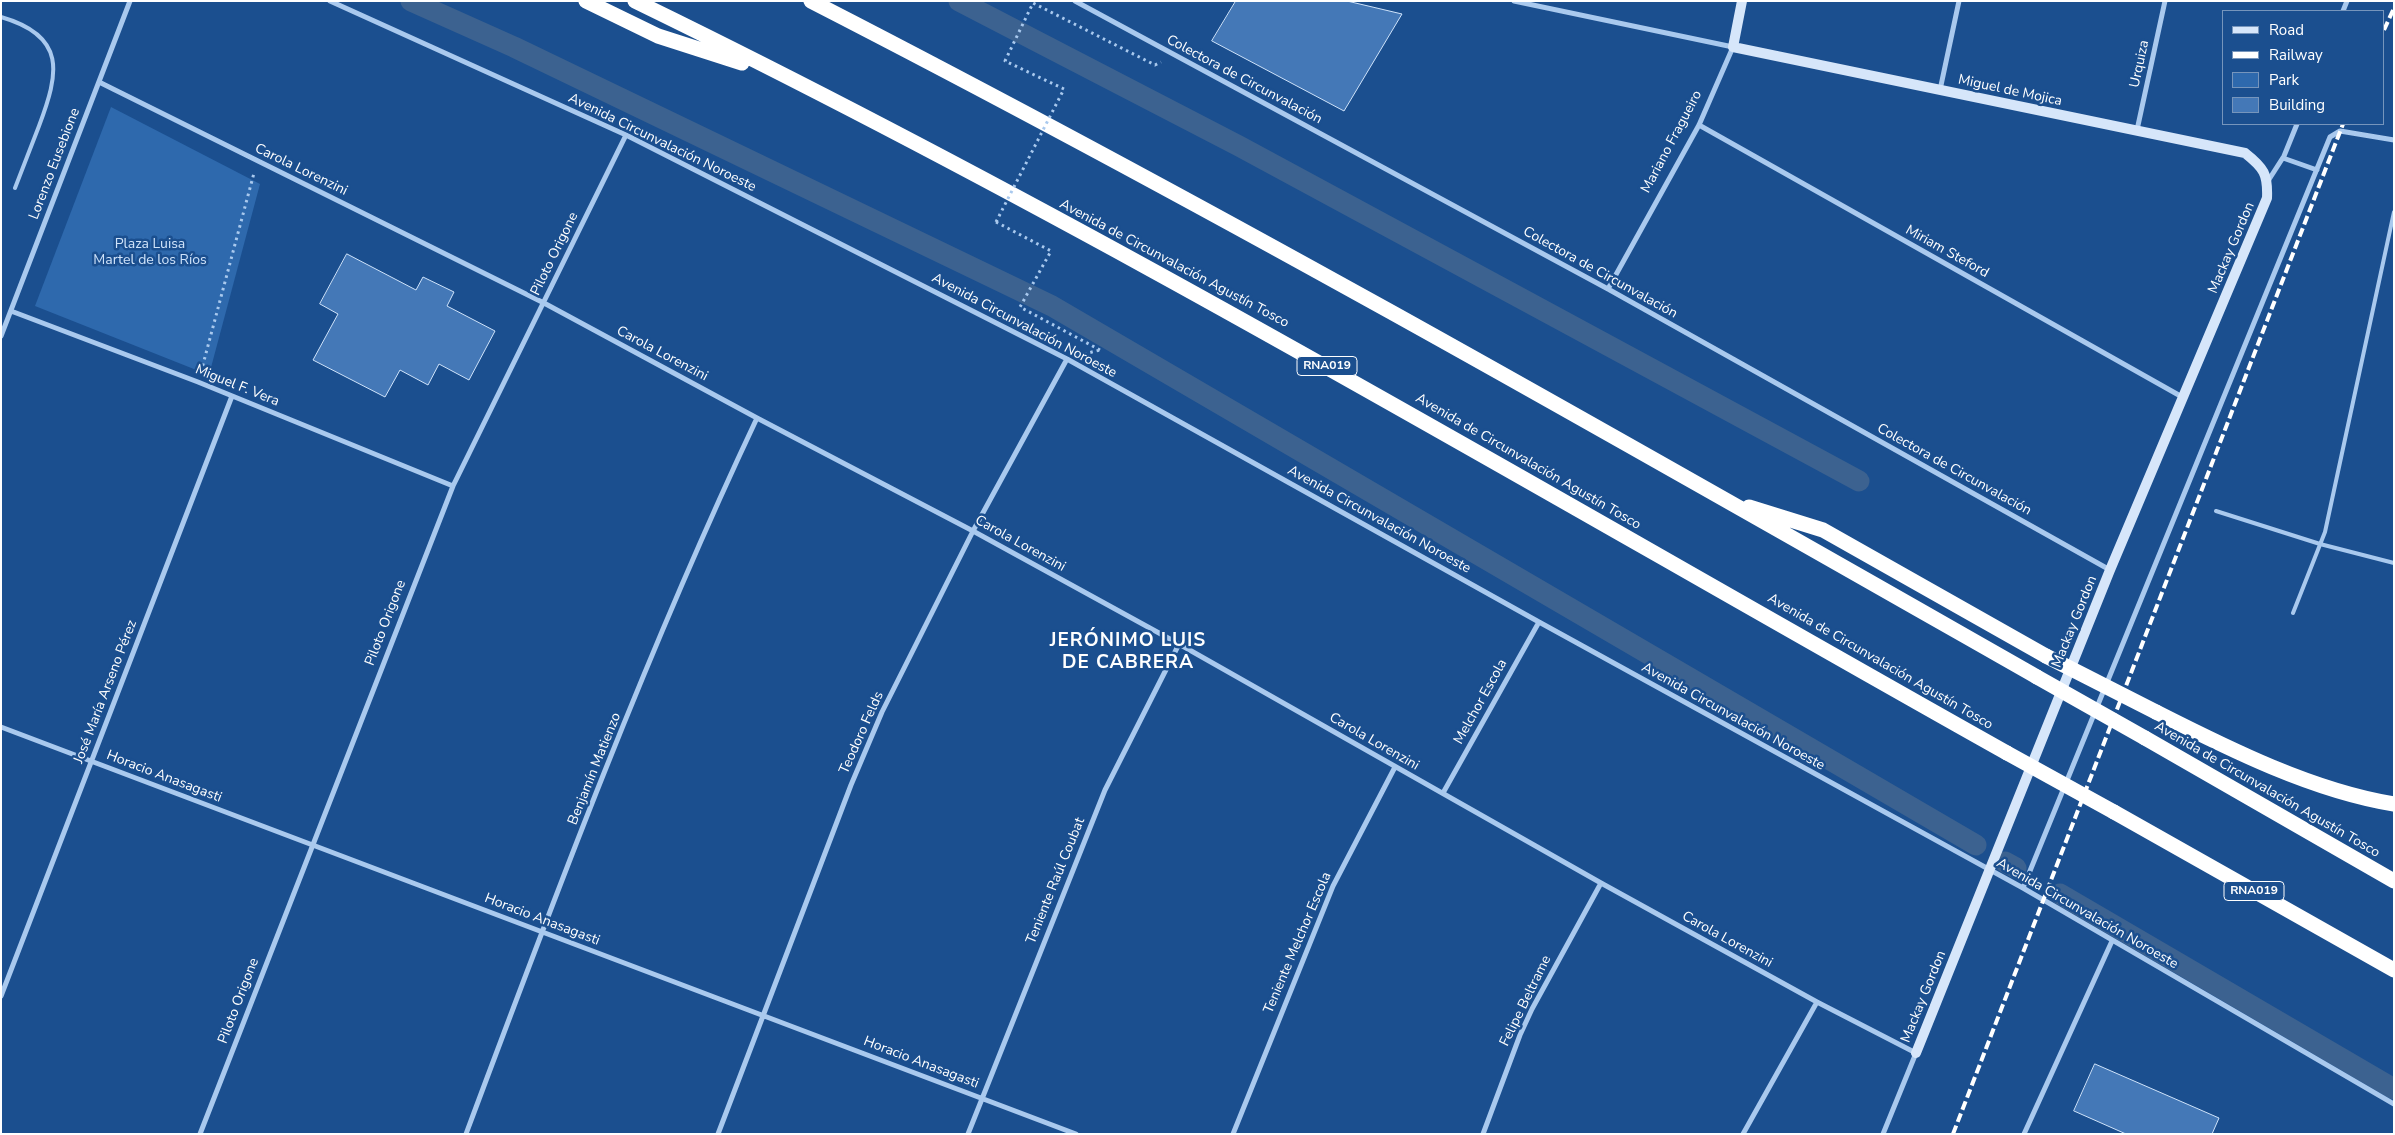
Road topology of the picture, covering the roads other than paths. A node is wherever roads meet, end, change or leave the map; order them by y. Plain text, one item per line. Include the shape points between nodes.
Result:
1 (130, 1) edge
2 (330, 1) edge
3 (586, 1) edge
4 (635, 1) edge
5 (811, 1) edge
6 (1075, 1) edge
7 (1514, 1) edge
8 (1742, 1) edge
9 (1959, 1) edge
10 (2165, 1) edge
11 (1526, 3) edge
12 (1, 17) edge
13 (1733, 47) junction
14 (789, 78) junction
15 (98, 82) junction
16 (1940, 90) junction
17 (1699, 125) junction
18 (2297, 125) edge
19 (2137, 132) junction
20 (626, 135) junction
21 (2394, 140) edge
22 (2283, 158) junction
23 (2317, 170) junction
24 (2268, 181) junction
25 (15, 188) dead end
26 (2394, 212) edge
27 (1608, 289) junction
28 (544, 303) junction
29 (11, 311) junction
30 (1, 336) edge
31 (1067, 359) junction
32 (232, 396) junction
33 (2184, 398) junction
34 (757, 418) junction
35 (453, 486) junction
36 (1720, 498) junction
37 (2216, 511) dead end
38 (973, 531) junction
39 (2320, 544) junction
40 (2394, 563) edge
41 (2110, 570) junction
42 (2293, 613) dead end
43 (1539, 622) junction
44 (1179, 644) junction
45 (1, 727) edge
46 (92, 761) junction
47 (1395, 767) junction
48 (1443, 793) junction
49 (2394, 804) edge
50 (311, 845) junction
51 (1991, 872) junction
52 (2394, 882) edge
53 (1600, 883) junction
54 (2023, 888) junction
55 (541, 932) junction
56 (2112, 941) junction
57 (2370, 957) junction
58 (2394, 970) edge
59 (2394, 978) edge
60 (1, 996) edge
61 (1817, 1002) junction
62 (764, 1016) junction
63 (1916, 1053) junction
64 (982, 1098) junction
65 (2394, 1104) edge
66 (200, 1134) edge
67 (466, 1134) edge
68 (718, 1134) edge
69 (968, 1134) edge
70 (1076, 1134) edge
71 (1233, 1134) edge
72 (1483, 1134) edge
73 (1744, 1134) edge
74 (1883, 1134) edge
75 (2024, 1134) edge

1 - 15 street, Lorenzo Eusebione
2 - 20 street, Avenida Circunvalación Noroeste
3 - 14 highway via 658,36
4 - 14 highway, Avenida de Circunvalación Agustín Tosco / RNA019
5 - 36 highway, Avenida de Circunvalación Agustín Tosco via 1110,157
6 - 27 street, Colectora de Circunvalación
7 - 11 street
8 - 13 main road, Mariano Fragueiro
9 - 16 street
10 - 19 street, Urquiza
11 - 13 street
12 - 25 lane via 22,23 40,36 54,63 50,96
13 - 16 main road, Miguel de Mojica
13 - 17 street, Mariano Fragueiro
14 - 57 highway, Avenida de Circunvalación Agustín Tosco / RNA019, bridge via 1278,339
15 - 28 street, Carola Lorenzini
15 - 29 street, Lorenzo Eusebione
16 - 19 main road, Miguel de Mojica
17 - 27 street, Mariano Fragueiro
17 - 33 street, Miriam Steford
18 - 22 street, Mackay Gordon
19 - 24 main road, Miguel de Mojica via 2245,153 2260,165
20 - 28 street, Piloto Origone
20 - 31 street, Avenida Circunvalación Noroeste
21 - 23 street via 2340,131 2330,137
22 - 23 street
22 - 24 street, Mackay Gordon
23 - 54 street
24 - 33 main road, Mackay Gordon via 2267,198
26 - 39 lane
27 - 41 street, Colectora de Circunvalación
28 - 34 street, Carola Lorenzini
28 - 35 street, Piloto Origone
29 - 30 street, Lorenzo Eusebione
29 - 32 street, Miguel F. Vera
31 - 38 street, Teodoro Felds
31 - 43 street, Avenida Circunvalación Noroeste
32 - 35 street, Miguel F. Vera
32 - 46 street, José María Arseno Pérez
33 - 41 main road, Mackay Gordon
34 - 38 street, Carola Lorenzini
34 - 55 street, Benjamín Matienzo via 693,557
35 - 50 street, Piloto Origone
36 - 49 highway, bridge via 1823,530 2046,656 2156,712 2287,772 2341,791
36 - 52 highway, Avenida de Circunvalación Agustín Tosco, bridge
37 - 39 lane
38 - 44 street, Carola Lorenzini
38 - 62 street, Teodoro Felds via 882,712
39 - 40 lane
39 - 42 lane
41 - 51 main road, Mackay Gordon
43 - 48 street, Melchor Escola
43 - 51 street, Avenida Circunvalación Noroeste
44 - 47 street, Carola Lorenzini
44 - 64 street, Teniente Raúl Coubat via 1105,790
45 - 46 street, Horacio Anasagasti
46 - 50 street, Horacio Anasagasti
46 - 60 street, José María Arseno Pérez
47 - 48 street, Carola Lorenzini
47 - 71 street, Teniente Melchor Escola via 1333,886
48 - 53 street, Carola Lorenzini
50 - 55 street, Horacio Anasagasti
50 - 66 street, Piloto Origone
51 - 54 street, Avenida Circunvalación Noroeste
51 - 63 main road, Mackay Gordon
53 - 61 street, Carola Lorenzini
53 - 72 street, Felipe Beltrame via 1524,1026
54 - 56 street, Avenida Circunvalación Noroeste
55 - 62 street, Horacio Anasagasti
55 - 67 street, Benjamín Matienzo
56 - 65 street, Avenida Circunvalación Noroeste
56 - 75 street
57 - 58 highway, Avenida de Circunvalación Agustín Tosco / RNA019
57 - 59 highway
61 - 63 street, Carola Lorenzini
61 - 73 street
62 - 64 street, Horacio Anasagasti
62 - 68 street, Teodoro Felds
63 - 74 street, Mackay Gordon
64 - 69 street, Teniente Raúl Coubat
64 - 70 street, Horacio Anasagasti

